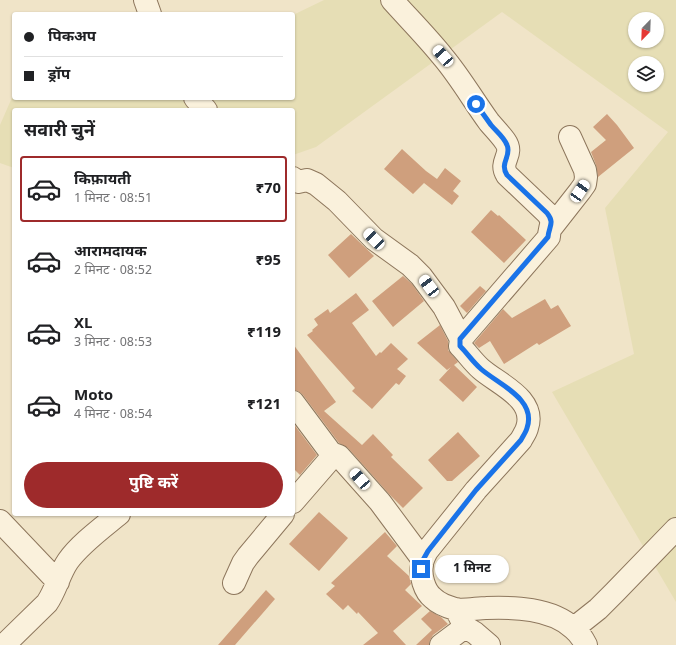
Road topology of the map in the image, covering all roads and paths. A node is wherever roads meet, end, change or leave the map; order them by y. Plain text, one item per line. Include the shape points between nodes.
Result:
1 (145, 0) edge
2 (392, 0) edge
3 (149, 12) edge
4 (197, 100) edge
5 (204, 108) edge
6 (570, 136) dead end
7 (295, 183) edge
8 (551, 228) junction
9 (460, 339) junction
10 (295, 405) edge
11 (331, 453) junction
12 (295, 500) edge
13 (117, 516) edge
14 (281, 516) edge
15 (0, 521) edge
16 (676, 529) edge
17 (423, 560) junction
18 (58, 582) junction
19 (234, 583) dead end
20 (461, 618) junction
21 (580, 637) edge
22 (4, 645) edge
23 (441, 645) edge
24 (489, 645) edge

1 - 3 street
2 - 8 street via 443,56 505,141 508,155 504,170 547,213 551,218
4 - 5 street
6 - 8 street via 585,170 585,184
7 - 9 street via 307,180 316,184 337,201 374,239 410,264 444,307
8 - 9 street via 548,237
9 - 17 street via 460,346 481,369 516,394 525,405 528,415 527,430 476,490
10 - 11 street
11 - 12 street via 332,457
11 - 17 street via 339,456 380,502
13 - 18 street via 76,551 67,562
14 - 19 street via 243,563
15 - 18 street
16 - 21 street via 598,609
17 - 20 street via 421,569 427,591
18 - 22 street via 47,603
20 - 21 street via 503,608 530,610 562,620
20 - 23 street
20 - 24 street

